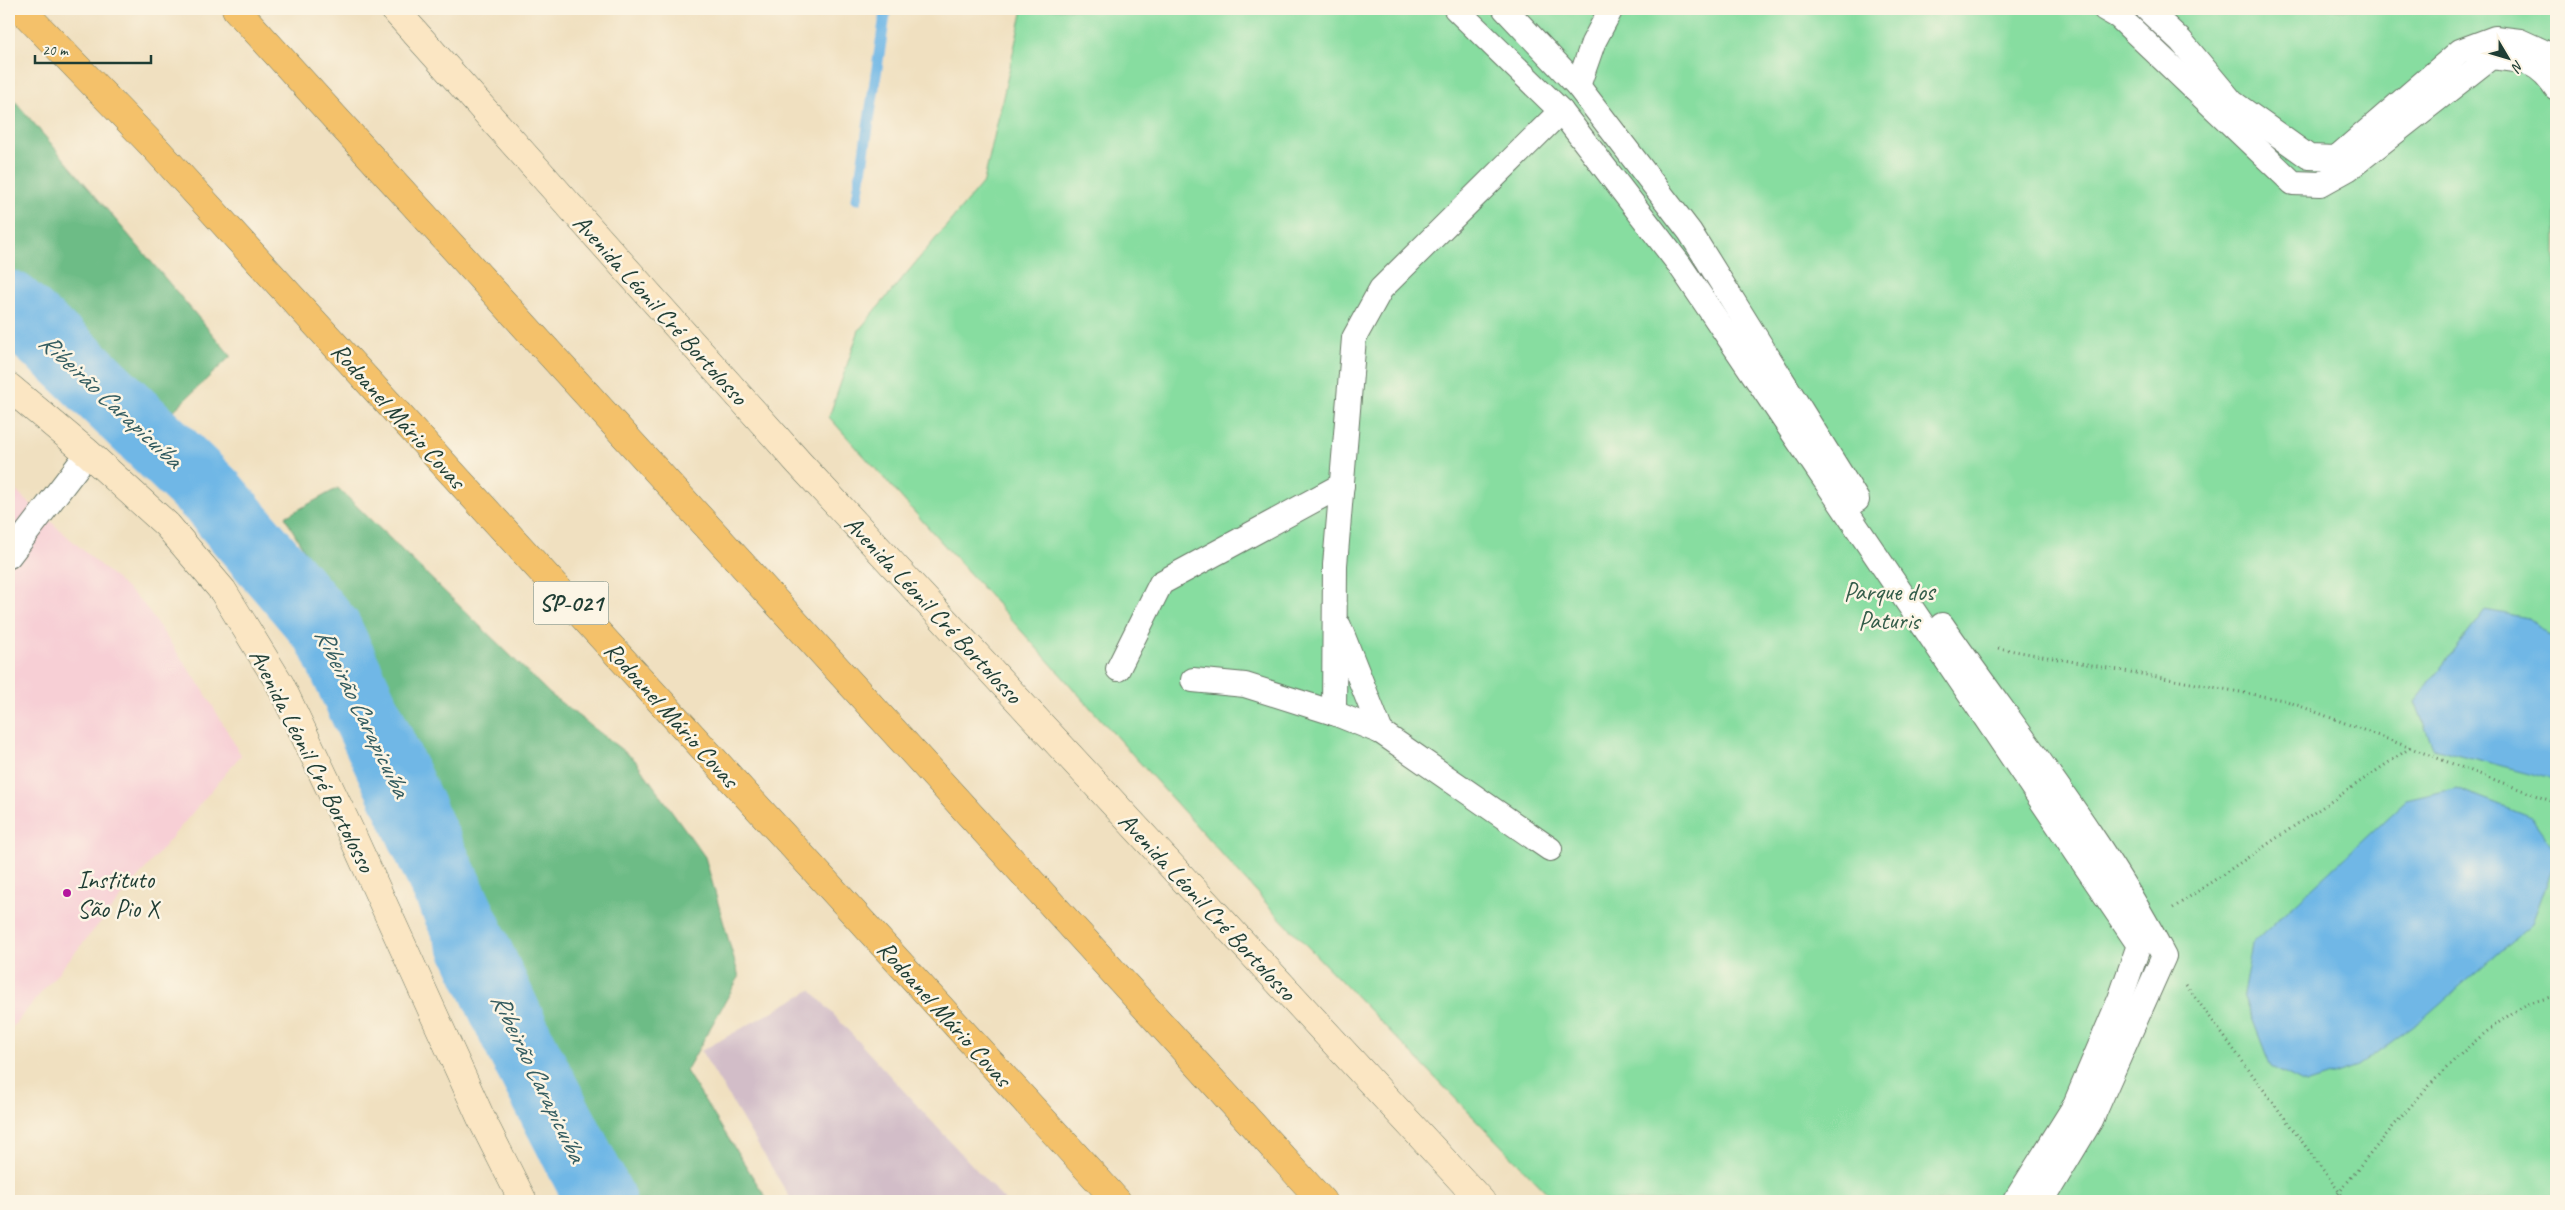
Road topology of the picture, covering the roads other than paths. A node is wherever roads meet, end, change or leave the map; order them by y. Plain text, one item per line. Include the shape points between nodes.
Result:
1 (21, 9) edge
2 (236, 9) edge
3 (394, 9) edge
4 (1456, 9) edge
5 (1505, 9) edge
6 (1611, 9) edge
7 (2105, 9) edge
8 (2147, 9) edge
9 (2556, 66) edge
10 (1578, 86) junction
11 (2556, 88) edge
12 (1561, 111) junction
13 (9, 387) edge
14 (88, 453) junction
15 (1342, 485) junction
16 (9, 556) edge
17 (1335, 616) junction
18 (1118, 669) dead end
19 (1193, 680) dead end
20 (1334, 713) junction
21 (1381, 732) junction
22 (1550, 849) dead end
23 (523, 1201) edge
24 (1117, 1201) edge
25 (1322, 1201) edge
26 (1481, 1201) edge
27 (2015, 1201) edge
28 (2042, 1201) edge

1 - 24 highway, Rodoanel Mário Covas / SP-021 via 156,149
2 - 25 highway
3 - 26 main road, Avenida Léonil Cré Bortolosso via 799,463
4 - 12 lane
5 - 10 lane
6 - 10 lane via 1593,43
7 - 11 lane via 2119,17 2292,183 2321,184 2348,168 2491,57 2525,62 2546,72
8 - 9 lane via 2181,41 2232,102 2309,157 2336,158 2460,51 2496,38 2520,41 2542,51
10 - 28 lane via 1690,232 1876,530 2096,843 2164,956 2091,1120
12 - 15 lane via 1381,290 1354,338
12 - 27 lane via 1679,264 2139,945 2074,1107
13 - 14 main road, Avenida Léonil Cré Bortolosso
14 - 16 lane
14 - 23 main road, Avenida Léonil Cré Bortolosso via 167,525 223,591 280,684 481,1118
15 - 17 lane via 1335,565
15 - 18 lane via 1161,583
17 - 20 lane
17 - 21 lane
19 - 20 lane via 1245,685
20 - 21 lane
21 - 22 lane

